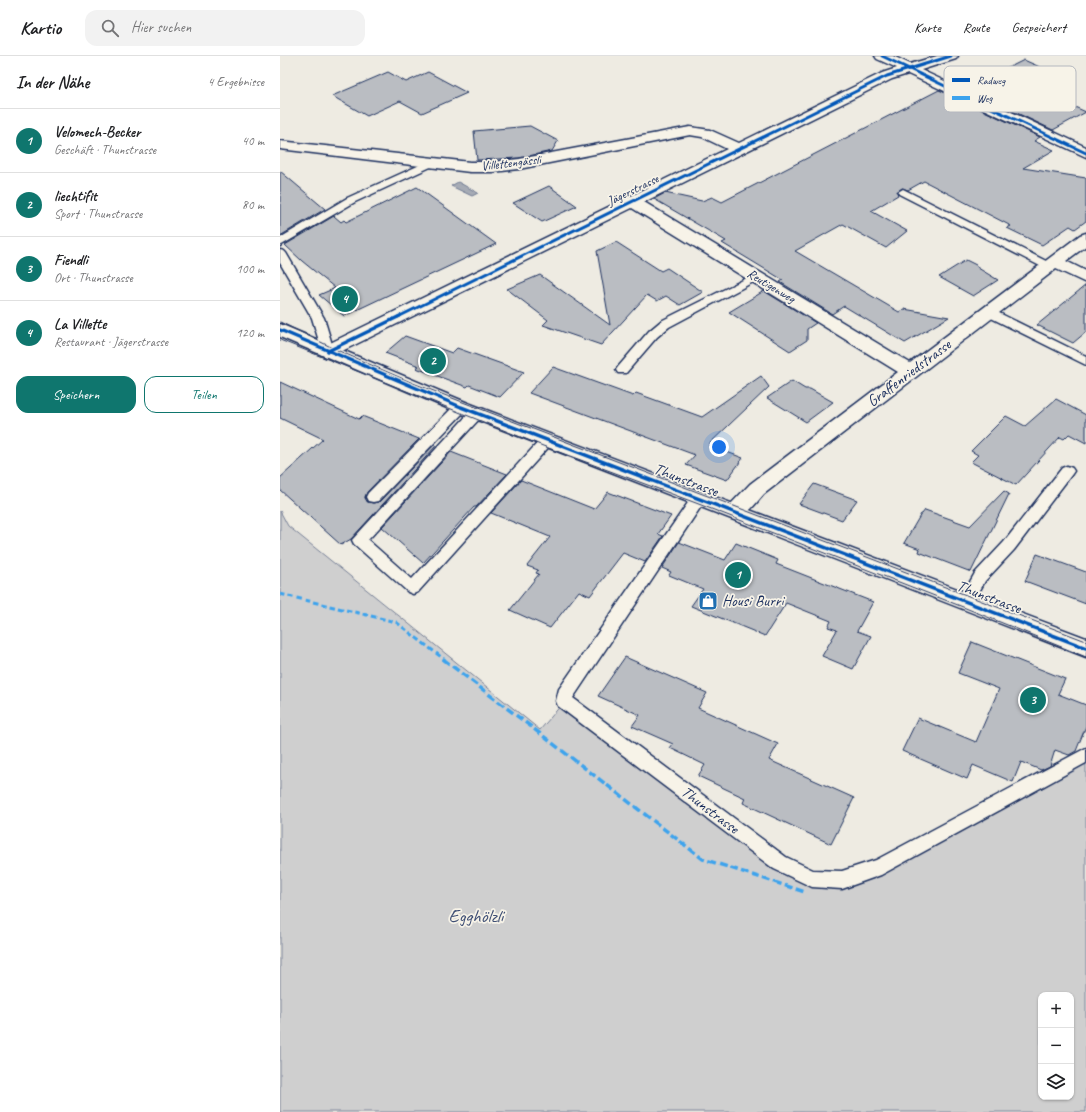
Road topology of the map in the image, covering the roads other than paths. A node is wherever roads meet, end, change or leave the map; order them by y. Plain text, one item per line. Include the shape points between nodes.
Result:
1 (882, 56) edge
2 (951, 56) edge
3 (909, 69) junction
4 (944, 86) edge
5 (1000, 112) edge
6 (280, 145) edge
7 (738, 148) junction
8 (1086, 153) edge
9 (431, 163) junction
10 (903, 192) dead end
11 (632, 201) junction
12 (1086, 238) edge
13 (280, 243) edge
14 (280, 253) edge
15 (1051, 264) junction
16 (755, 277) junction
17 (1086, 278) edge
18 (988, 312) junction
19 (280, 330) edge
20 (328, 351) junction
21 (1086, 360) edge
22 (622, 370) dead end
23 (910, 371) junction
24 (469, 410) junction
25 (548, 440) junction
26 (1066, 471) dead end
27 (373, 497) dead end
28 (699, 498) junction
29 (735, 512) junction
30 (967, 601) junction
31 (1086, 648) edge
32 (1086, 755) edge

1 - 3 street
2 - 3 street, Jägerstrasse
3 - 4 street
3 - 7 street, Jägerstrasse via 887,76
5 - 8 street
6 - 9 street, Villettengässli
7 - 9 street, Villettengässli via 705,133 690,131 519,164 470,168
7 - 11 street, Jägerstrasse
9 - 13 lane via 350,200
10 - 15 lane
11 - 16 street, Reutigenweg
11 - 20 street, Jägerstrasse
12 - 15 street, Graffenriedstrasse
14 - 20 lane via 318,318
15 - 17 street
15 - 18 street, Graffenriedstrasse
16 - 22 lane via 665,324
16 - 23 street, Reutigenweg
18 - 21 lane
18 - 23 street, Graffenriedstrasse
19 - 20 street, Thunstrasse
20 - 24 street, Thunstrasse
23 - 29 street, Graffenriedstrasse via 757,489
24 - 25 street, Thunstrasse
24 - 25 lane via 359,540 413,588
24 - 27 lane
25 - 28 street, Thunstrasse
26 - 30 lane via 1009,546 980,577
28 - 29 street, Thunstrasse
28 - 32 lane, Thunstrasse via 565,694 564,701 780,863 812,878 842,880 881,867
29 - 30 street, Thunstrasse
30 - 31 street, Thunstrasse

